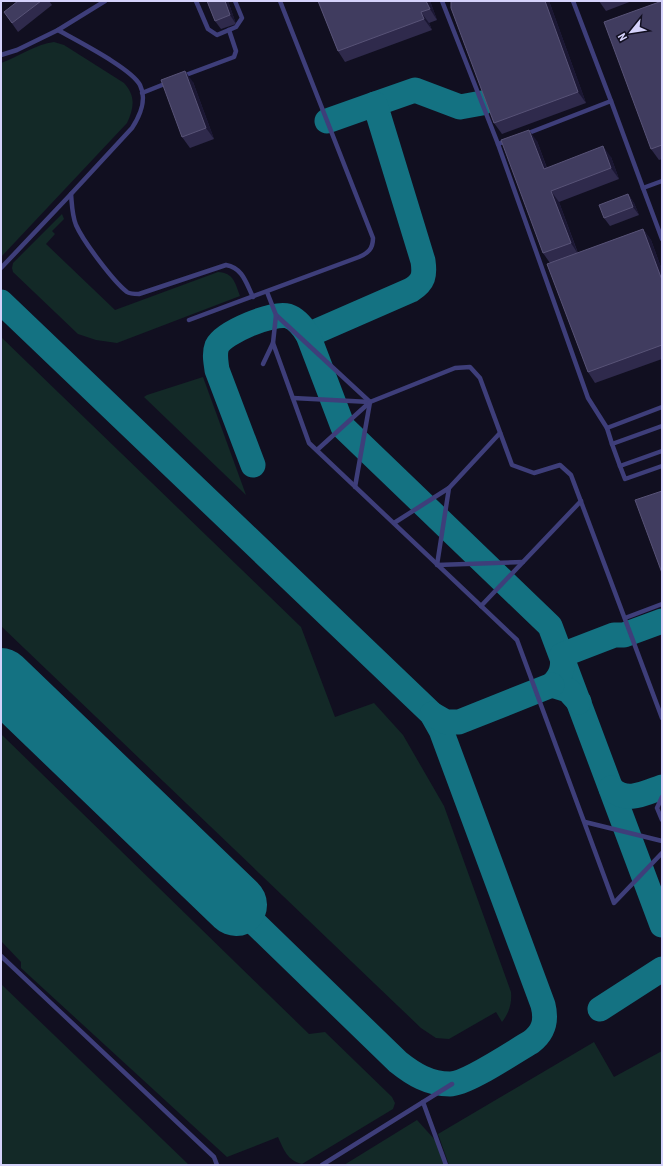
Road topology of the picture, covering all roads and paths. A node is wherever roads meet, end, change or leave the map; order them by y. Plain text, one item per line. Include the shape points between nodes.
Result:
1 (105, 1) edge
2 (196, 1) edge
3 (235, 1) edge
4 (280, 1) edge
5 (442, 1) edge
6 (573, 1) edge
7 (58, 30) junction
8 (229, 30) junction
9 (1, 55) edge
10 (177, 79) edge
11 (170, 82) edge
12 (142, 93) junction
13 (611, 101) junction
14 (520, 136) edge
15 (512, 139) edge
16 (498, 144) junction
17 (662, 181) edge
18 (644, 188) junction
19 (71, 194) junction
20 (662, 239) edge
21 (1, 268) edge
22 (267, 292) junction
23 (254, 297) junction
24 (276, 315) junction
25 (189, 320) dead end
26 (273, 343) junction
27 (263, 364) dead end
28 (294, 398) junction
29 (370, 402) junction
30 (662, 407) edge
31 (662, 426) edge
32 (606, 428) junction
33 (500, 433) junction
34 (612, 444) junction
35 (317, 450) junction
36 (662, 451) edge
37 (620, 466) junction
38 (662, 466) edge
39 (355, 487) junction
40 (449, 488) junction
41 (581, 501) junction
42 (394, 523) junction
43 (523, 562) junction
44 (437, 565) junction
45 (662, 604) edge
46 (481, 606) junction
47 (625, 618) junction
48 (662, 718) edge
49 (662, 797) edge
50 (662, 820) edge
51 (585, 822) junction
52 (662, 841) edge
53 (662, 853) edge
54 (1, 956) edge
55 (452, 1084) dead end
56 (423, 1102) junction
57 (217, 1165) edge
58 (322, 1165) edge
59 (446, 1165) edge

1 - 7 lane
2 - 8 lane via 208,29 217,35
3 - 8 lane via 242,18 236,27
4 - 22 lane via 373,238 373,244 367,253 359,257
5 - 16 lane
6 - 13 lane
7 - 9 lane
7 - 12 lane via 130,74 140,85
8 - 10 lane via 236,51 234,57
11 - 12 lane
12 - 19 lane via 139,117 132,128
13 - 14 lane
13 - 18 lane
15 - 16 lane
16 - 32 lane via 588,398
17 - 18 lane
18 - 20 lane
19 - 21 lane
19 - 23 lane via 72,211 77,226 128,293 139,294 226,265 241,273
22 - 23 lane
22 - 24 lane
23 - 25 lane
24 - 26 lane
24 - 29 lane
26 - 27 lane
26 - 28 lane
28 - 29 lane
28 - 35 lane via 309,443
29 - 33 lane via 455,368 470,367 480,378
29 - 35 lane
29 - 39 lane
30 - 32 lane
31 - 34 lane
32 - 34 lane
33 - 40 lane
33 - 41 lane via 512,465 534,473 560,466 571,475
34 - 37 lane
35 - 39 lane
36 - 37 lane
37 - 38 lane via 625,479
39 - 42 lane
40 - 42 lane
40 - 44 lane
41 - 43 lane
41 - 47 lane
42 - 44 lane
43 - 44 lane
43 - 46 lane
44 - 46 lane
45 - 47 lane
46 - 51 lane via 520,646
47 - 48 lane
49 - 50 lane via 657,808
51 - 52 lane
51 - 53 lane via 614,902
54 - 57 lane via 214,1157
55 - 56 lane
56 - 58 lane
56 - 59 lane

